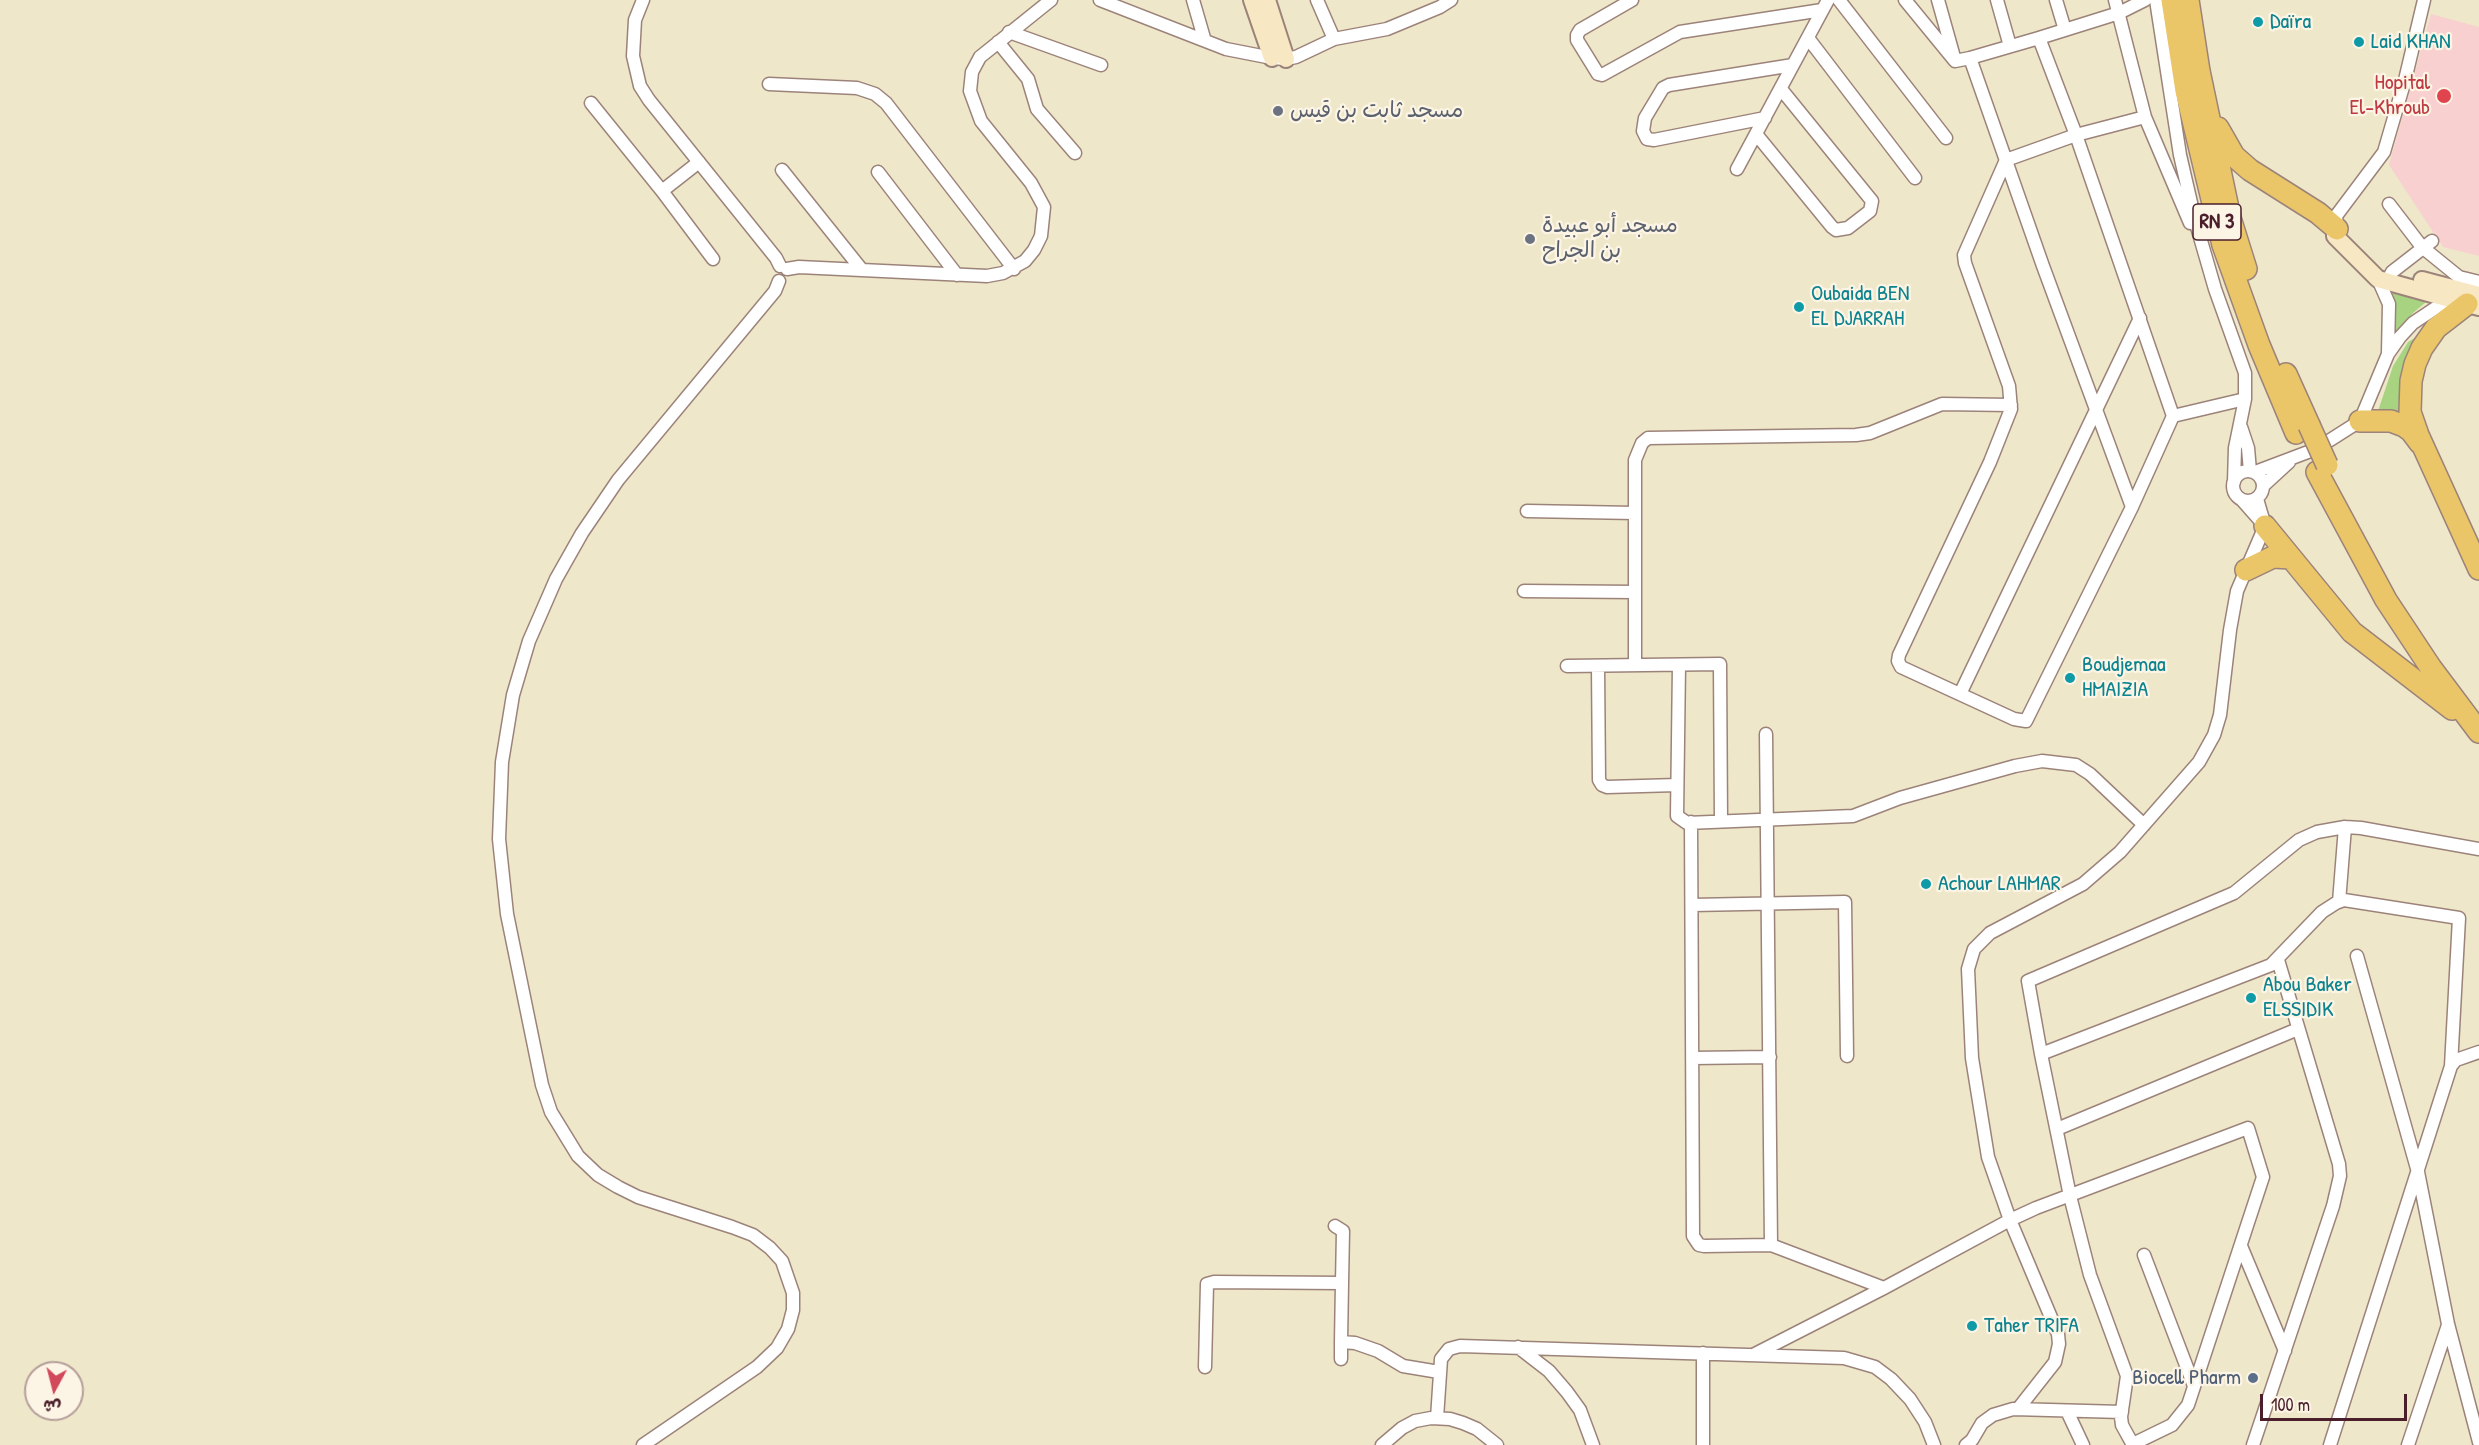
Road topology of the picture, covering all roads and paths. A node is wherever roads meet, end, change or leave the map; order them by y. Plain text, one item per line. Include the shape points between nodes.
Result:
1 (643, 0) edge
2 (1051, 0) edge
3 (1100, 0) edge
4 (1193, 0) edge
5 (1252, 0) edge
6 (1268, 0) edge
7 (1317, 0) edge
8 (1450, 0) edge
9 (1632, 0) edge
10 (1839, 0) edge
11 (1905, 0) edge
12 (1938, 0) edge
13 (1997, 0) edge
14 (2056, 0) edge
15 (2115, 0) edge
16 (2145, 0) edge
17 (2156, 0) edge
18 (2172, 0) edge
19 (2188, 0) edge
20 (2424, 0) edge
21 (1825, 5) edge
22 (2119, 13) junction
23 (2065, 30) junction
24 (1010, 32) junction
25 (1204, 38) junction
26 (1808, 38) junction
27 (2040, 38) junction
28 (1334, 39) junction
29 (998, 42) junction
30 (2010, 46) junction
31 (1279, 58) junction
32 (1970, 58) junction
33 (1955, 61) junction
34 (1101, 65) dead end
35 (1794, 65) junction
36 (769, 84) dead end
37 (1781, 89) junction
38 (2204, 95) junction
39 (591, 103) dead end
40 (2145, 117) junction
41 (1765, 118) junction
42 (1756, 134) junction
43 (2076, 135) junction
44 (1946, 138) dead end
45 (1075, 153) dead end
46 (2006, 160) junction
47 (699, 162) junction
48 (1737, 169) dead end
49 (782, 170) dead end
50 (878, 172) dead end
51 (1914, 178) dead end
52 (662, 190) junction
53 (2389, 204) dead end
54 (2330, 219) junction
55 (2427, 244) junction
56 (2204, 254) junction
57 (713, 259) dead end
58 (784, 267) junction
59 (1014, 269) junction
60 (862, 270) junction
61 (957, 275) junction
62 (2386, 278) junction
63 (2479, 282) edge
64 (2466, 299) edge
65 (2140, 318) junction
66 (2388, 354) junction
67 (2245, 399) junction
68 (2011, 405) junction
69 (2096, 407) junction
70 (2173, 416) junction
71 (2360, 421) junction
72 (2241, 426) junction
73 (2303, 429) junction
74 (2426, 454) junction
75 (2289, 461) junction
76 (2253, 472) junction
77 (2234, 482) junction
78 (2264, 485) junction
79 (2257, 499) junction
80 (2242, 500) junction
81 (2132, 507) junction
82 (1527, 511) dead end
83 (1635, 513) junction
84 (2265, 526) junction
85 (2291, 558) junction
86 (2479, 568) edge
87 (2246, 570) junction
88 (1524, 591) dead end
89 (1635, 592) junction
90 (1635, 665) junction
91 (1679, 665) junction
92 (1567, 666) dead end
93 (1598, 666) junction
94 (1960, 694) junction
95 (2478, 724) edge
96 (1766, 734) dead end
97 (1677, 785) junction
98 (1767, 820) junction
99 (1721, 821) junction
100 (1692, 822) junction
101 (2144, 825) junction
102 (2345, 827) junction
103 (2479, 849) edge
104 (2339, 902) junction
105 (1768, 903) junction
106 (1692, 905) junction
107 (2357, 956) dead end
108 (2278, 960) junction
109 (2298, 1029) junction
110 (2479, 1052) edge
111 (2041, 1054) junction
112 (1847, 1056) dead end
113 (1770, 1057) junction
114 (1692, 1058) junction
115 (2451, 1066) junction
116 (2057, 1129) junction
117 (2418, 1172) junction
118 (2070, 1196) junction
119 (2010, 1220) junction
120 (1335, 1226) dead end
121 (1770, 1245) junction
122 (2241, 1246) junction
123 (2144, 1255) dead end
124 (1342, 1283) junction
125 (1884, 1288) junction
126 (2448, 1324) junction
127 (1341, 1342) junction
128 (1518, 1347) junction
129 (2285, 1351) junction
130 (1703, 1353) junction
131 (1753, 1355) junction
132 (1341, 1359) dead end
133 (1205, 1367) dead end
134 (1439, 1372) junction
135 (2194, 1386) junction
136 (2018, 1409) junction
137 (2067, 1410) junction
138 (2122, 1413) junction
139 (1437, 1418) junction
140 (2479, 1444) edge
141 (643, 1445) edge
142 (1382, 1445) edge
143 (1497, 1445) edge
144 (1593, 1445) edge
145 (1703, 1445) edge
146 (1934, 1445) edge
147 (1966, 1445) edge
148 (2083, 1445) edge
149 (2133, 1445) edge
150 (2253, 1445) edge
151 (2330, 1445) edge
152 (2408, 1445) edge

1 - 47 street via 635,20 633,56 640,86
2 - 24 street
3 - 25 street
4 - 25 street
5 - 31 main road
6 - 31 main road
7 - 28 street
8 - 28 street via 1387,29
9 - 21 street via 1577,35 1598,74 1680,32
10 - 44 street
11 - 33 street
12 - 33 street
13 - 30 street
14 - 23 street
15 - 22 street
16 - 22 street
17 - 56 street via 2180,155
18 - 73 highway, RN 3 via 2186,91 2223,245 2259,345
19 - 38 highway, RN 3
20 - 54 street via 2384,152
21 - 26 street
22 - 23 street
22 - 40 street
23 - 27 street
24 - 29 street
24 - 34 street
25 - 31 street via 1226,48
26 - 35 street
26 - 51 street
27 - 30 street
27 - 43 street
28 - 31 street via 1296,57
29 - 45 street via 1028,79 1036,109
29 - 59 street via 980,57 972,72 970,91 981,121 1031,183 1044,207 1038,243
30 - 32 street
32 - 33 street
32 - 46 street
35 - 37 street
35 - 41 street via 1669,84 1646,118 1643,131 1647,139 1654,140
36 - 59 street via 857,88 875,94 886,103
37 - 41 street
37 - 42 street via 1872,201 1870,211 1848,228 1836,230
38 - 54 highway via 2234,156 2266,182
38 - 73 highway, RN 3 via 2230,218 2267,335
39 - 52 street
40 - 43 street
40 - 56 street
41 - 42 street
42 - 48 street
43 - 46 street
43 - 65 street
46 - 68 street via 1964,255 2009,386
46 - 69 street
47 - 52 street
47 - 58 street
49 - 60 street
50 - 61 street
52 - 57 street
53 - 55 street
54 - 62 main road
55 - 62 street
55 - 63 street via 2459,277
56 - 67 street via 2245,373
58 - 60 street
58 - 141 street via 774,272 778,281 775,291 618,480 582,533 556,579 529,641 513,695 502,762 499,839 507,914 551,1112 578,1156 598,1175 638,1197 742,1231 770,1248 782,1261 793,1293 788,1329 777,1348 757,1367
59 - 61 street via 987,276
60 - 61 street
62 - 64 main road
62 - 66 street
64 - 66 street via 2434,308 2413,324
64 - 74 highway via 2428,337 2415,364 2410,411
65 - 69 street
65 - 70 street
66 - 71 street
67 - 70 street
67 - 72 street
68 - 83 street via 1942,404 1856,435 1648,438 1642,442 1635,460
68 - 94 street via 1990,462 1899,656 1902,667
69 - 81 street
69 - 94 street
70 - 81 street
71 - 74 highway via 2391,421 2404,426
71 - 75 street
72 - 76 street
72 - 77 street via 2235,448
73 - 95 highway, RN 3, bridge via 2396,594
74 - 86 highway
75 - 76 street
75 - 78 street
76 - 77 street via 2240,474
76 - 78 street
77 - 80 street via 2235,492
78 - 79 street
79 - 80 street
79 - 84 street
80 - 84 street
81 - 94 street via 2029,719 2021,722
82 - 83 street
83 - 89 street
84 - 85 highway
84 - 87 street
85 - 87 highway via 2273,557
85 - 95 highway via 2352,632
87 - 101 street via 2237,591 2214,735 2199,762
88 - 89 street
89 - 90 street
90 - 91 street
90 - 93 street
91 - 97 street
91 - 99 street via 1720,664
92 - 93 street
93 - 97 street via 1599,780 1607,787
96 - 98 street
97 - 100 street via 1677,816
98 - 99 street
98 - 101 street via 1853,816 1900,798 2042,761 2076,765
98 - 105 street
99 - 100 street
100 - 106 street
101 - 119 street via 2084,884 1990,933 1974,949 1968,969 1972,1058 1988,1157
102 - 103 street
102 - 104 street
102 - 111 street via 2308,834 2243,887 2218,901 2028,981
104 - 108 street via 2322,912
104 - 115 street via 2459,918
105 - 106 street
105 - 112 street via 1845,902
105 - 113 street
106 - 114 street
107 - 117 street
108 - 109 street
108 - 111 street
109 - 116 street
109 - 129 street via 2340,1176
110 - 115 street
111 - 116 street
113 - 114 street
113 - 121 street
114 - 121 street via 1694,1240 1704,1246
115 - 117 street
116 - 118 street
117 - 126 street
117 - 151 street
118 - 119 street
118 - 122 street via 2248,1128 2263,1177
118 - 138 street via 2090,1275 2127,1376
119 - 125 street
119 - 136 street via 2059,1344 2055,1362
120 - 124 street via 1343,1231
121 - 125 street
122 - 129 street
122 - 135 street
123 - 135 street
124 - 127 street
124 - 133 street via 1207,1284
125 - 131 street
126 - 140 street
126 - 152 street
127 - 132 street
127 - 134 street via 1378,1351 1403,1366
128 - 130 street
128 - 134 street via 1454,1347 1444,1354
128 - 144 street via 1549,1371 1567,1392 1580,1410
129 - 150 street
130 - 131 street
130 - 145 street
131 - 146 street via 1844,1358 1875,1367 1910,1399
134 - 139 street
135 - 149 street via 2188,1405 2172,1425
136 - 137 street
136 - 147 street via 1993,1415
137 - 138 street
137 - 148 street
138 - 149 street via 2122,1425
139 - 142 street via 1415,1421
139 - 143 street via 1477,1429

